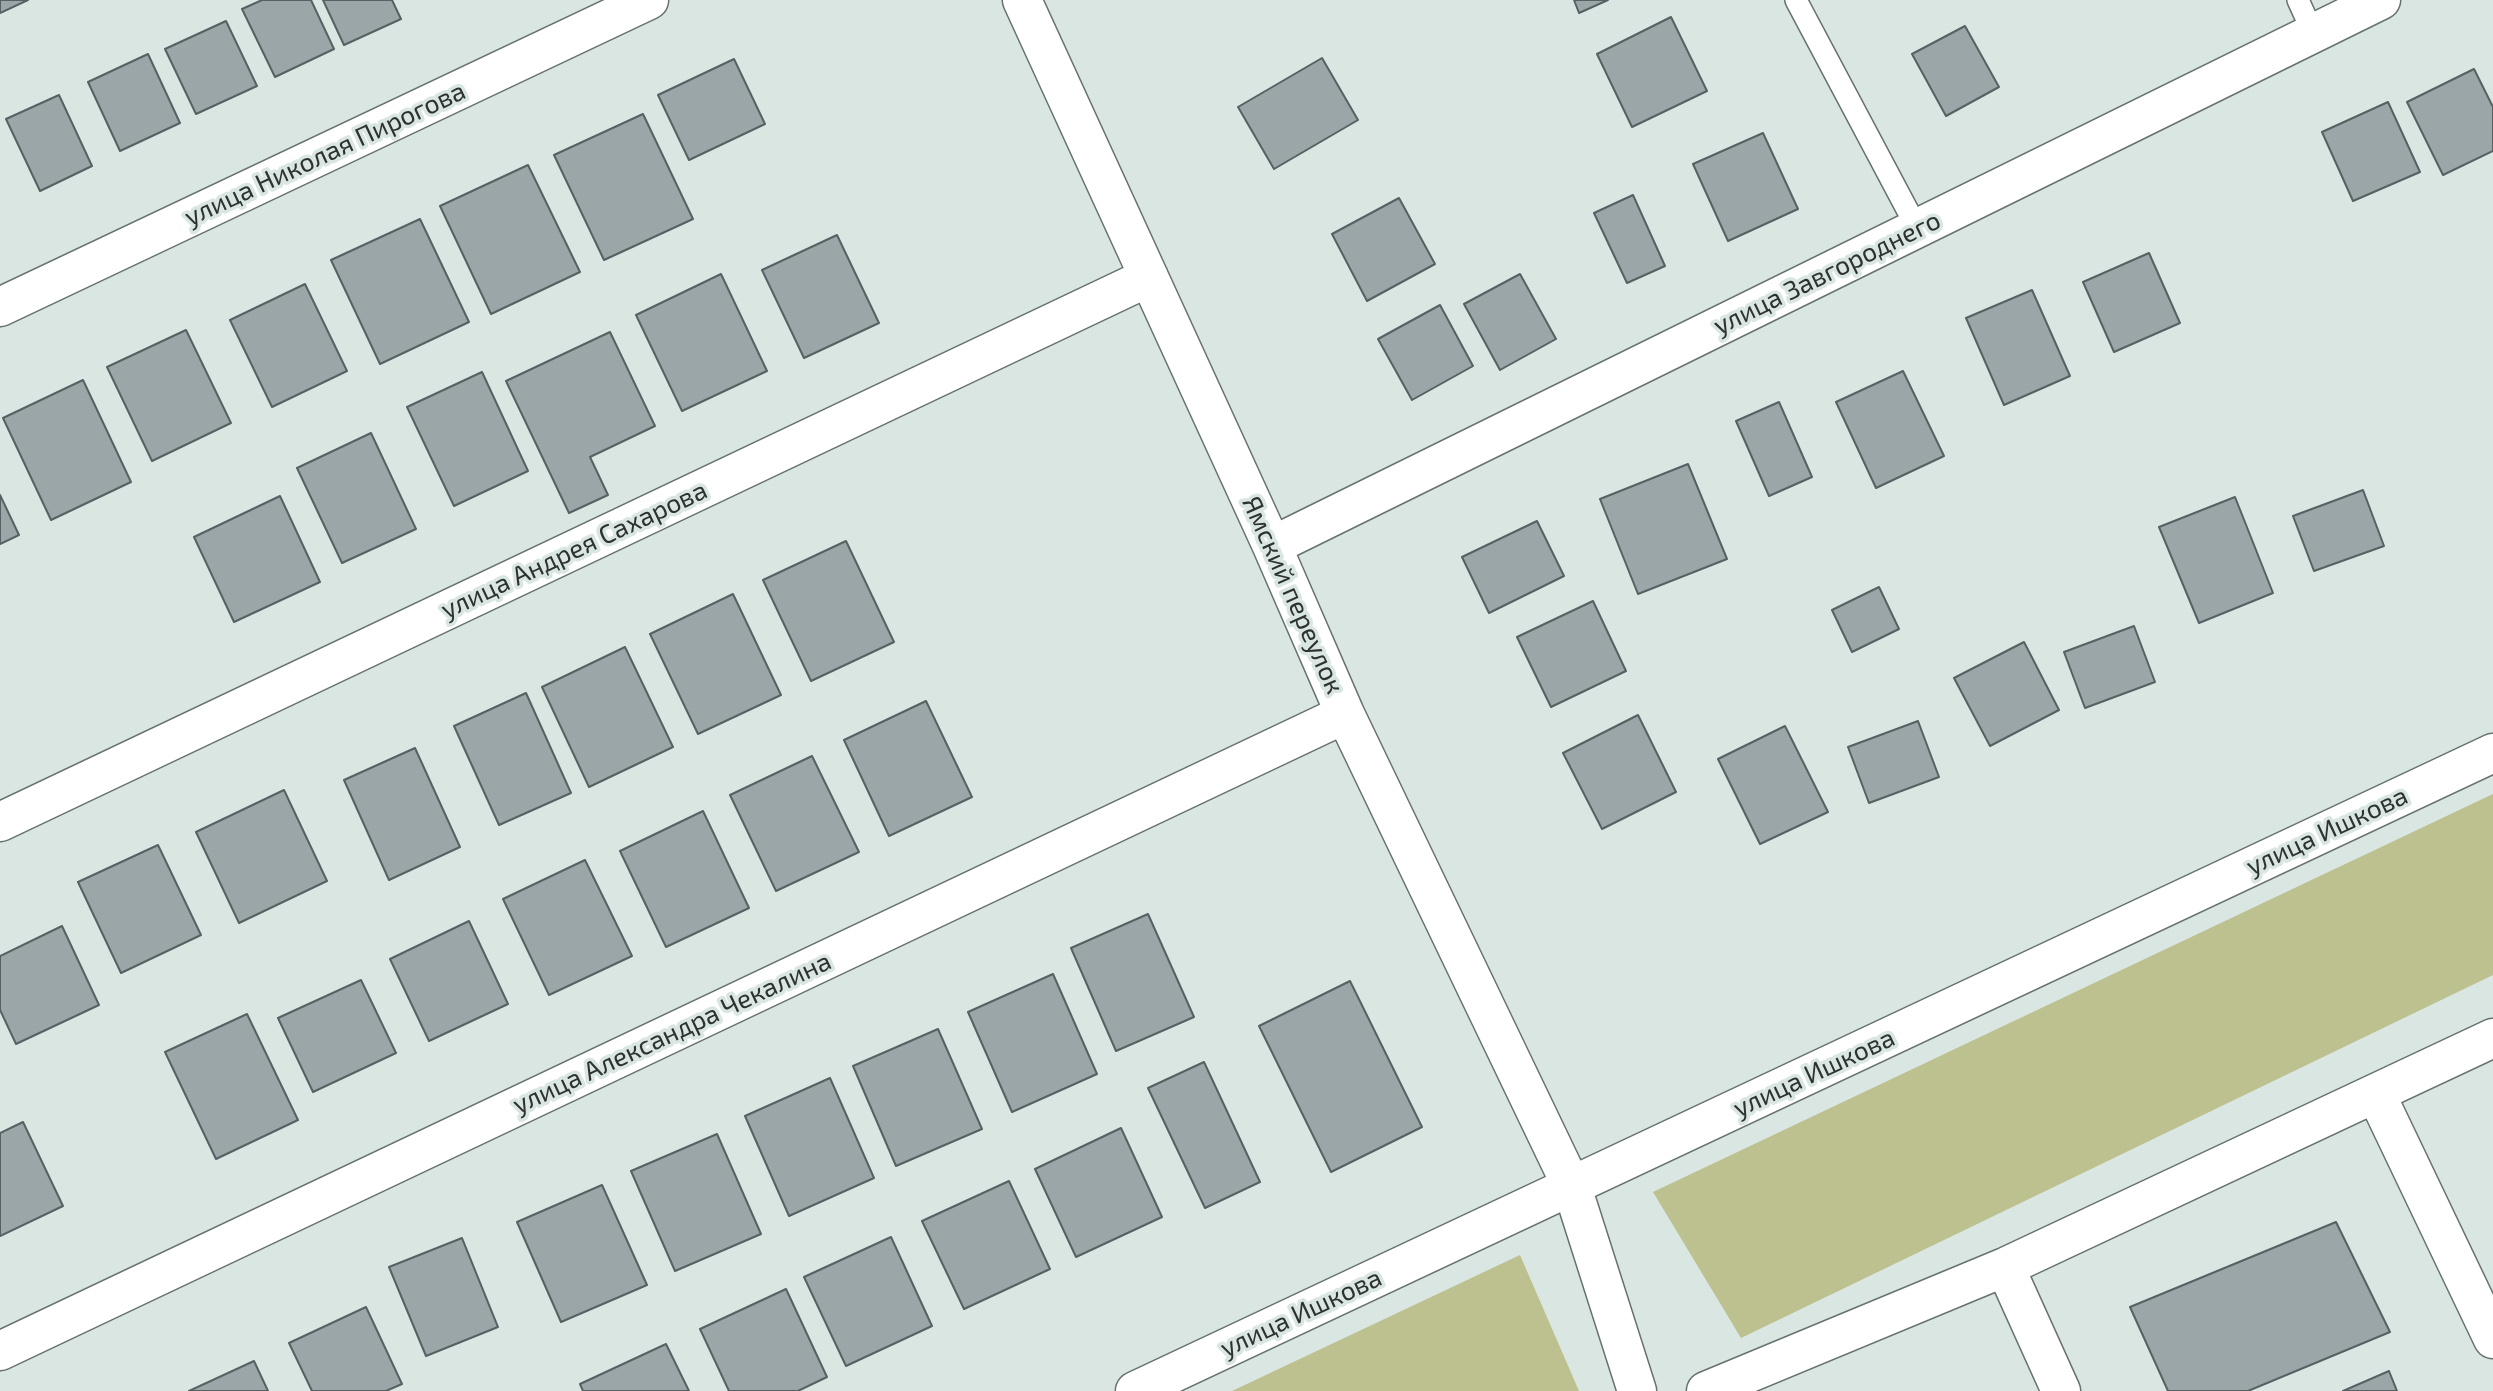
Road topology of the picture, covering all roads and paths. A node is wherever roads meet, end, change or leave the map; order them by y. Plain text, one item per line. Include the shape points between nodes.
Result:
1 (649, 0) edge
2 (1022, 0) edge
3 (1796, 0) edge
4 (2381, 0) edge
5 (2305, 16) edge
6 (1917, 228) junction
7 (1149, 277) junction
8 (0, 307) edge
9 (1272, 546) junction
10 (1345, 714) junction
11 (2493, 753) edge
12 (0, 822) edge
13 (2493, 1038) edge
14 (2376, 1094) junction
15 (1572, 1186) junction
16 (2005, 1267) junction
17 (2493, 1339) edge
18 (0, 1352) edge
19 (1135, 1391) edge
20 (1637, 1391) edge
21 (1706, 1391) edge
22 (2061, 1391) edge

1 - 8 street, улица Николая Пирогова
2 - 7 street, Ямский переулок
3 - 6 lane
4 - 5 street, улица Завгороднего
5 - 6 street, улица Завгороднего
6 - 9 street, улица Завгороднего
7 - 9 street, Ямский переулок
7 - 12 street, улица Андрея Сахарова
9 - 10 street, Ямский переулок
10 - 15 street, Ямский переулок
10 - 18 street, улица Александра Чекалина
11 - 15 street, улица Ишкова
13 - 14 street
14 - 16 street
14 - 17 street
15 - 19 street, улица Ишкова
15 - 20 street, Ямский переулок
16 - 21 street
16 - 22 street

